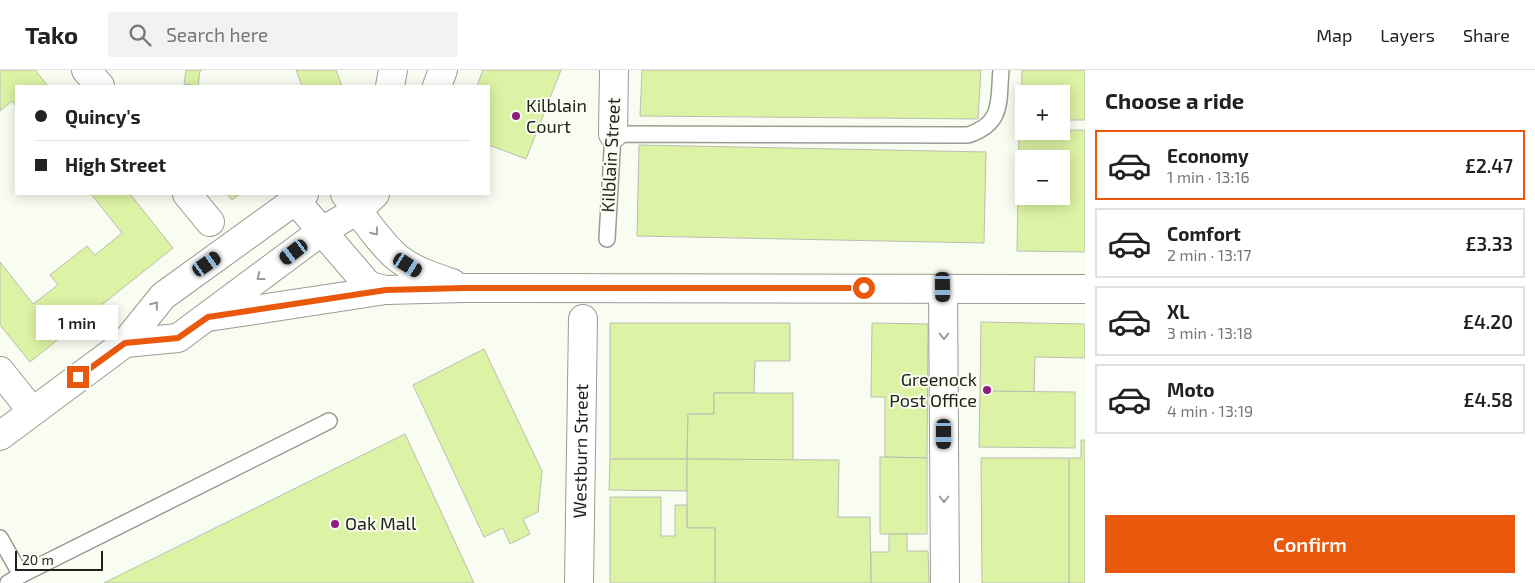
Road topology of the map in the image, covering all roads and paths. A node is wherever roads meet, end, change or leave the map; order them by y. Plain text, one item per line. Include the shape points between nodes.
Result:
1 (86, 70) edge
2 (393, 70) edge
3 (443, 70) edge
4 (614, 70) edge
5 (1001, 70) edge
6 (99, 85) edge
7 (390, 85) edge
8 (437, 85) edge
9 (613, 134) junction
10 (188, 195) edge
11 (300, 197) edge
12 (359, 199) edge
13 (210, 222) dead end
14 (322, 231) junction
15 (607, 239) dead end
16 (943, 287) junction
17 (464, 288) junction
18 (1085, 289) edge
19 (386, 290) junction
20 (208, 317) junction
21 (583, 319) dead end
22 (125, 343) junction
23 (0, 371) edge
24 (32, 411) junction
25 (329, 421) dead end
26 (0, 436) edge
27 (0, 538) edge
28 (15, 579) edge
29 (579, 583) edge
30 (945, 583) edge

1 - 6 main road
2 - 7 main road
3 - 8 main road
4 - 9 main road, Kilblain Street
5 - 9 lane via 996,118 989,126 968,135
9 - 15 lane, Kilblain Street
10 - 13 main road
11 - 14 main road
22 -> 11 main road via 163,296
12 - 14 main road
12 -> 17 main road via 388,248 399,260
14 - 19 main road via 369,286
14 -> 20 main road
16 - 17 main road
16 - 18 main road
16 -> 30 main road
17 - 19 main road
19 - 20 main road
20 - 22 main road via 178,338
21 - 29 main road, Westburn Street
22 - 24 main road
23 - 24 main road
24 - 26 main road
25 - 28 lane
27 - 28 lane

